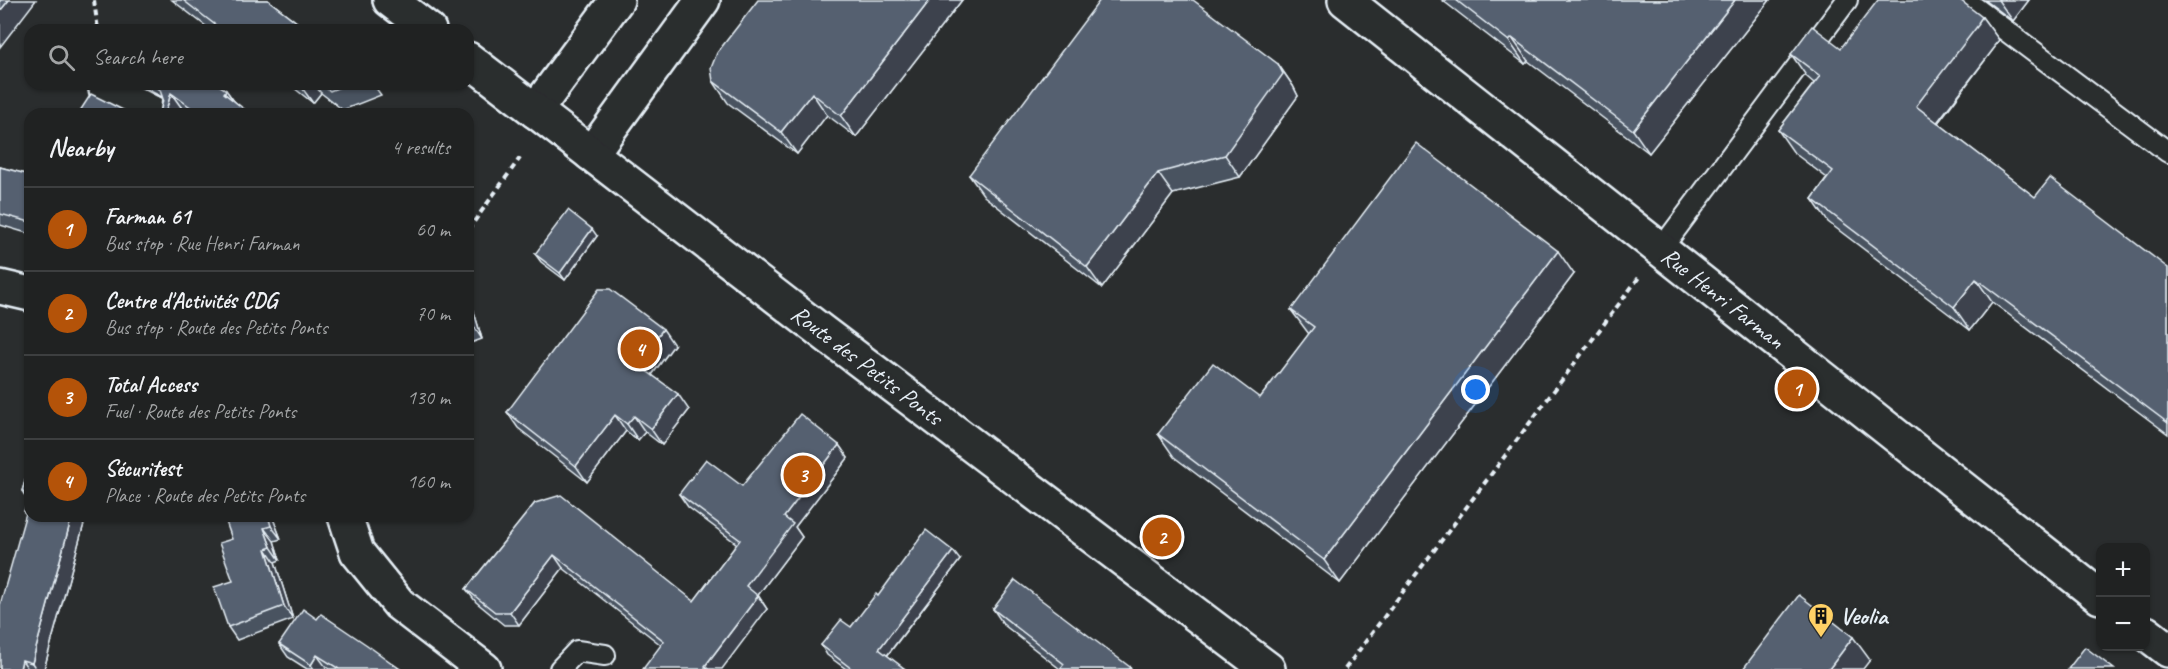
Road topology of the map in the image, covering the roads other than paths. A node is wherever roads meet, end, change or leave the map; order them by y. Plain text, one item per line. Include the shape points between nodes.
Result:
1 (390, 0) edge
2 (617, 0) edge
3 (703, 0) edge
4 (1345, 0) edge
5 (1847, 0) edge
6 (1965, 0) edge
7 (421, 24) edge
8 (474, 64) edge
9 (110, 90) edge
10 (143, 108) edge
11 (535, 111) junction
12 (2168, 152) edge
13 (591, 154) junction
14 (1661, 249) junction
15 (0, 287) edge
16 (24, 293) edge
17 (347, 522) edge
18 (2096, 594) edge
19 (2150, 637) edge
20 (2168, 650) edge
21 (605, 655) dead end
22 (1254, 665) edge
23 (484, 669) edge
24 (560, 669) edge

1 - 7 street
2 - 11 street
3 - 13 street
4 - 14 street, Rue Henri Farman
5 - 14 lane
6 - 12 lane
8 - 11 street, Route des Petits Ponts
9 - 10 street
11 - 13 street, Route des Petits Ponts
13 - 22 street, Route des Petits Ponts
14 - 18 street, Rue Henri Farman
15 - 16 street
17 - 23 street via 357,552 399,604
19 - 20 street
21 - 24 lane via 577,651

